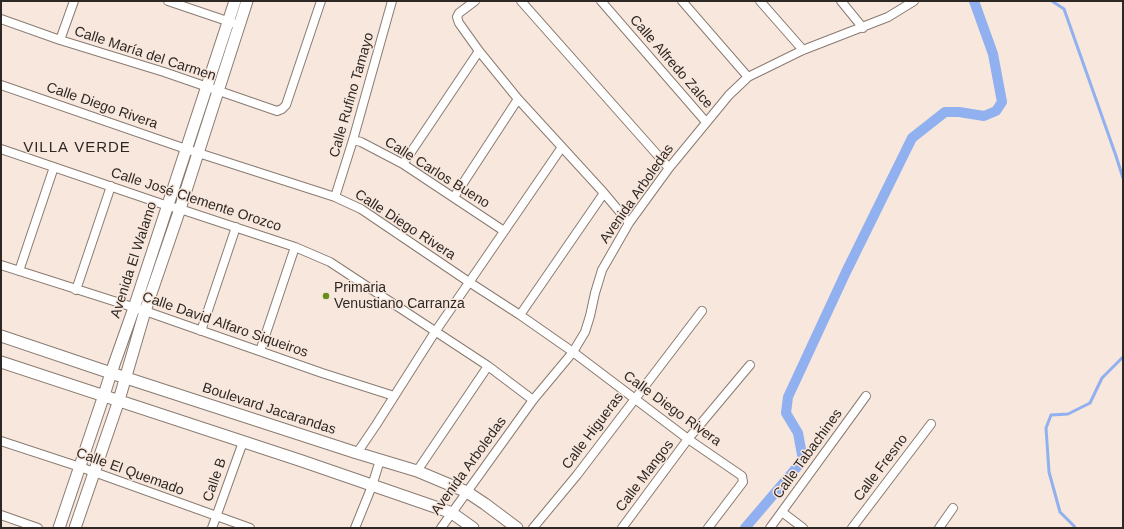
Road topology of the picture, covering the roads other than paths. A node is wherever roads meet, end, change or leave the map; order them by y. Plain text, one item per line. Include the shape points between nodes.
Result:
1 (74, 1) edge
2 (168, 1) edge
3 (235, 1) edge
4 (247, 1) edge
5 (321, 1) edge
6 (392, 1) edge
7 (475, 1) edge
8 (521, 1) edge
9 (601, 1) edge
10 (682, 1) edge
11 (760, 1) edge
12 (841, 1) edge
13 (914, 1) edge
14 (1, 19) edge
15 (234, 23) junction
16 (863, 28) junction
17 (60, 40) junction
18 (803, 50) junction
19 (479, 51) junction
20 (748, 76) junction
21 (1, 85) edge
22 (206, 87) junction
23 (218, 91) junction
24 (518, 99) junction
25 (706, 122) junction
26 (353, 140) junction
27 (562, 147) junction
28 (186, 148) junction
29 (1, 149) edge
30 (198, 152) junction
31 (403, 164) junction
32 (54, 166) junction
33 (669, 168) junction
34 (111, 186) junction
35 (604, 193) junction
36 (335, 197) junction
37 (454, 197) junction
38 (168, 206) junction
39 (180, 209) junction
40 (629, 223) junction
41 (236, 227) junction
42 (504, 231) junction
43 (295, 246) junction
44 (1, 265) edge
45 (19, 271) junction
46 (469, 282) junction
47 (76, 290) junction
48 (134, 308) junction
49 (146, 311) junction
50 (702, 311) dead end
51 (520, 315) junction
52 (201, 331) junction
53 (435, 332) junction
54 (1, 336) edge
55 (260, 351) junction
56 (573, 352) junction
57 (1, 362) edge
58 (750, 365) dead end
59 (488, 366) junction
60 (111, 373) junction
61 (126, 378) junction
62 (104, 396) junction
63 (394, 396) junction
64 (866, 396) dead end
65 (634, 398) junction
66 (119, 400) junction
67 (534, 400) junction
68 (931, 424) dead end
69 (688, 439) junction
70 (1, 441) edge
71 (243, 442) junction
72 (357, 453) junction
73 (380, 460) junction
74 (80, 467) junction
75 (416, 471) junction
76 (94, 473) junction
77 (372, 486) junction
78 (467, 492) junction
79 (954, 508) dead end
80 (782, 512) junction
81 (452, 513) junction
82 (1, 515) edge
83 (216, 517) junction
84 (38, 528) edge
85 (59, 528) edge
86 (75, 528) edge
87 (212, 528) edge
88 (250, 528) edge
89 (355, 528) edge
90 (441, 528) edge
91 (473, 528) edge
92 (518, 528) edge
93 (533, 528) edge
94 (622, 528) edge
95 (708, 528) edge
96 (770, 528) edge
97 (803, 528) edge
98 (852, 528) edge
99 (939, 528) edge

1 - 17 street
2 - 15 street
3 - 15 street, Avenida El Walamo
4 - 15 street, Avenida El Walamo
5 - 23 street, Calle María del Carmen via 286,105 282,109 277,111
6 - 26 street, Calle Rufino Tamayo
7 - 19 street via 457,16 459,23
8 - 33 street
9 - 25 street, Calle Alfredo Zalce
10 - 20 street
11 - 18 street
12 - 16 street
13 - 16 street, Avenida Arboledas
14 - 17 street, Calle María del Carmen
15 - 22 street, Avenida El Walamo
15 - 23 street, Avenida El Walamo
16 - 18 street, Avenida Arboledas
17 - 22 street, Calle María del Carmen
18 - 20 street, Avenida Arboledas
19 - 24 street
19 - 31 street
20 - 25 street, Avenida Arboledas
21 - 28 street, Calle Diego Rivera
22 - 23 street, Calle María del Carmen
22 - 28 street, Avenida El Walamo
23 - 30 street, Avenida El Walamo
24 - 27 street
24 - 37 street
25 - 33 street, Avenida Arboledas
26 - 31 street, Calle Carlos Bueno
26 - 36 street, Calle Rufino Tamayo
27 - 35 street
27 - 42 street
28 - 30 street, Calle Diego Rivera
28 - 38 street, Avenida El Walamo
29 - 32 street, Calle José Clemente Orozco
30 - 36 street, Calle Diego Rivera
30 - 39 street, Avenida El Walamo
31 - 37 street, Calle Carlos Bueno
32 - 34 street, Calle José Clemente Orozco
32 - 45 street
33 - 40 street, Avenida Arboledas
34 - 38 street, Calle José Clemente Orozco
34 - 47 street
35 - 40 street
35 - 51 street
36 - 46 street, Calle Diego Rivera via 361,209
37 - 42 street, Calle Carlos Bueno
38 - 39 street, Calle José Clemente Orozco
38 - 48 street, Avenida El Walamo
39 - 41 street, Calle José Clemente Orozco
39 - 49 street, Avenida El Walamo
40 - 56 street, Avenida Arboledas via 602,270 585,332
41 - 43 street, Calle José Clemente Orozco
41 - 52 street
42 - 46 street
43 - 53 street, Calle José Clemente Orozco via 330,262
43 - 55 street
44 - 45 street, Calle David Alfaro Siqueiros
45 - 47 street, Calle David Alfaro Siqueiros
46 - 51 street, Calle Diego Rivera
46 - 53 street
47 - 48 street, Calle David Alfaro Siqueiros
48 - 49 street, Calle David Alfaro Siqueiros
48 - 60 street, Avenida El Walamo
49 - 52 street, Calle David Alfaro Siqueiros
49 - 61 street, Avenida El Walamo
50 - 65 street, Calle Higueras
51 - 56 street, Calle Diego Rivera
52 - 55 street, Calle David Alfaro Siqueiros
53 - 59 street, Calle José Clemente Orozco
53 - 63 street
54 - 60 street, Boulevard Jacarandas
55 - 63 street, Calle David Alfaro Siqueiros
56 - 65 street, Calle Diego Rivera
56 - 67 street, Avenida Arboledas
57 - 62 street
58 - 69 street, Calle Mangos
59 - 67 street, Calle José Clemente Orozco
59 - 75 street
60 - 61 street, Boulevard Jacarandas
60 - 62 street, Avenida El Walamo
61 - 66 street, Avenida El Walamo
61 - 72 street, Boulevard Jacarandas
62 - 66 street
62 - 74 street, Avenida El Walamo
63 - 72 street
64 - 80 street, Calle Tabachines
65 - 69 street, Calle Diego Rivera
65 - 93 street, Calle Higueras
66 - 71 street
66 - 76 street, Avenida El Walamo
67 - 78 street, Avenida Arboledas
68 - 98 street, Calle Fresno
69 - 94 street, Calle Mangos
69 - 95 street, Calle Diego Rivera via 742,476 743,482
70 - 74 street, Calle El Quemado
71 - 77 street
71 - 83 street, Calle B
72 - 73 street, Boulevard Jacarandas
73 - 75 street, Boulevard Jacarandas
73 - 77 street
74 - 76 street, Calle El Quemado
74 - 85 street, Avenida El Walamo
75 - 78 street, Boulevard Jacarandas
76 - 83 street, Calle El Quemado
76 - 86 street, Avenida El Walamo
77 - 81 street
77 - 89 street
78 - 81 street, Avenida Arboledas
78 - 92 street, Boulevard Jacarandas
79 - 99 street
80 - 96 street, Calle Tabachines
80 - 97 street
81 - 90 street, Avenida Arboledas
81 - 91 street
82 - 84 street
83 - 87 street, Calle B
83 - 88 street, Calle El Quemado

